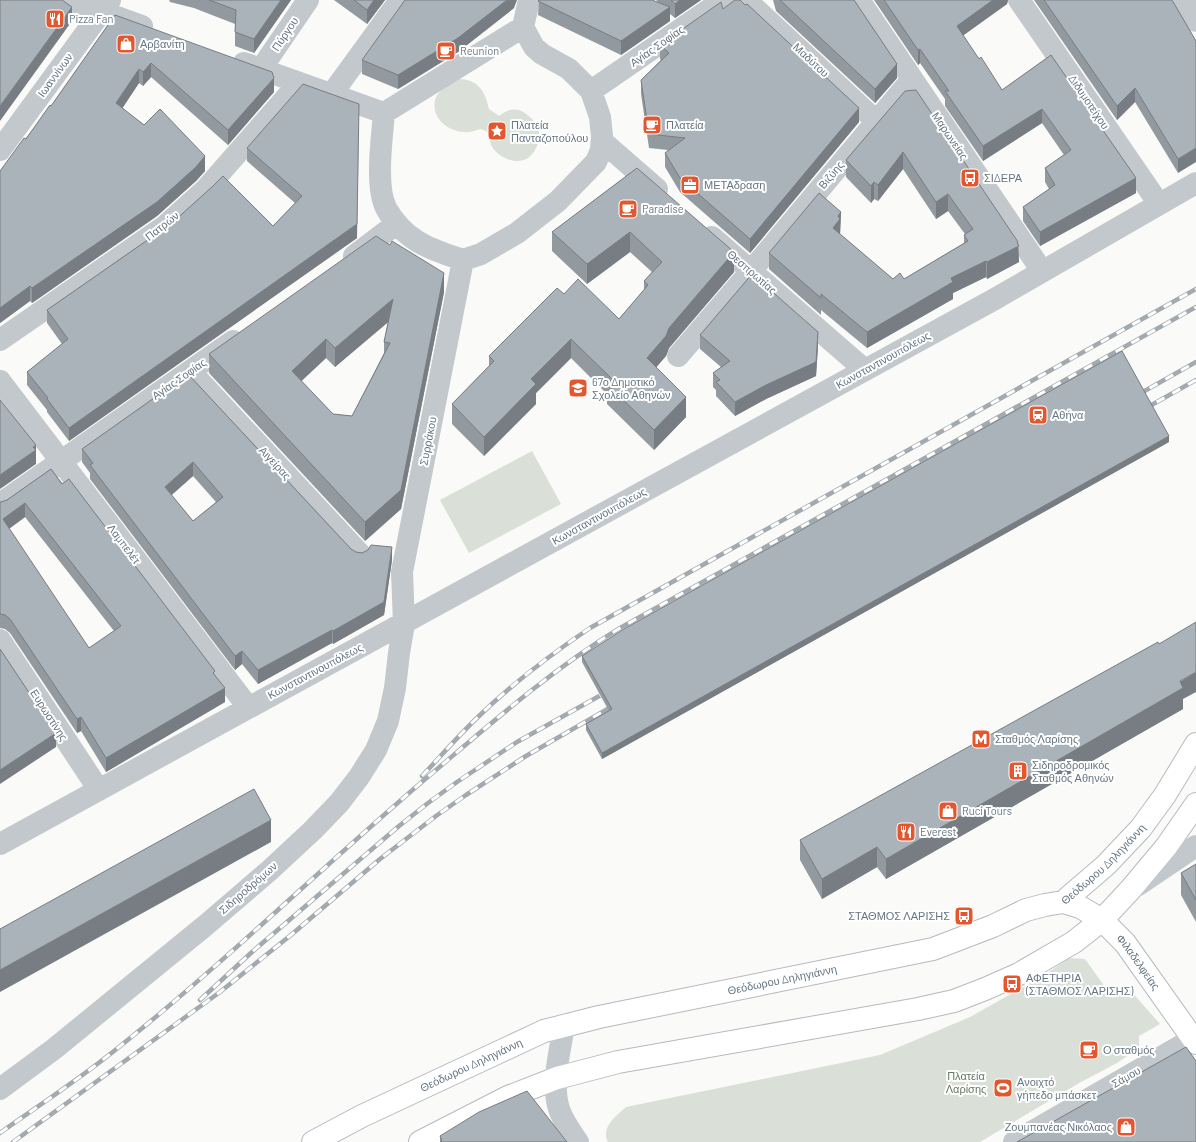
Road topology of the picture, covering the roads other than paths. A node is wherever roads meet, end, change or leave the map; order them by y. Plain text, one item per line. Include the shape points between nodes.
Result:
1 (70, 0) edge
2 (308, 0) edge
3 (400, 0) edge
4 (529, 0) edge
5 (723, 0) edge
6 (746, 0) edge
7 (859, 0) edge
8 (1019, 0) edge
9 (1184, 0) edge
10 (106, 6) edge
11 (1196, 21) edge
12 (523, 27) junction
13 (160, 32) edge
14 (225, 56) edge
15 (261, 69) junction
16 (912, 79) junction
17 (299, 83) junction
18 (591, 91) junction
19 (332, 94) junction
20 (384, 113) junction
21 (876, 121) junction
22 (602, 141) junction
23 (0, 150) edge
24 (1196, 184) edge
25 (674, 204) edge
26 (1159, 204) junction
27 (396, 224) junction
28 (698, 225) edge
29 (463, 260) junction
30 (340, 266) edge
31 (751, 271) junction
32 (1042, 272) junction
33 (249, 330) edge
34 (0, 340) edge
35 (678, 356) dead end
36 (865, 370) junction
37 (190, 371) junction
38 (0, 381) edge
39 (62, 462) junction
40 (0, 504) edge
41 (360, 554) edge
42 (404, 624) junction
43 (0, 640) edge
44 (248, 707) junction
45 (1196, 744) edge
46 (98, 790) junction
47 (1196, 804) edge
48 (0, 844) edge
49 (1196, 846) edge
50 (1130, 890) junction
51 (1063, 902) junction
52 (1102, 920) junction
53 (564, 1025) junction
54 (1195, 1040) edge
55 (557, 1078) junction
56 (0, 1089) edge
57 (313, 1142) edge
58 (420, 1142) edge
59 (578, 1142) edge
60 (1014, 1142) edge

1 - 10 street
2 - 15 street, Πύργου
3 - 19 street
4 - 12 street
5 - 18 street, Αγίας Σοφίας
6 - 21 street, Μαδύτου
7 - 16 street, Μαρωνείας
8 - 26 street, Διδυμοτείχου
9 - 11 street
10 - 13 street
10 - 23 street, Ιωαννίνων
12 - 18 street via 534,47 569,69
12 - 20 street
14 - 15 street
15 - 17 street
16 - 21 street, Βιζύης
16 - 32 street, Μαρωνείας
17 - 19 street
17 - 34 street, Πατρών via 206,190 165,226
18 - 22 street via 600,117
19 - 20 street
20 - 27 street via 381,187 386,207
21 - 31 street, Βιζύης
22 - 25 street
22 - 29 street via 596,162 558,201 517,233 482,254
24 - 26 street, Κωνσταντινουπόλεως
26 - 32 street, Κωνσταντινουπόλεως
27 - 29 street via 418,242
27 - 30 street
28 - 31 street, Θεσπρωτίας
29 - 42 street, Συρράκου via 402,572
31 - 35 street, Βιζύης
31 - 36 street, Θεσπρωτίας
32 - 36 street, Κωνσταντινουπόλεως
33 - 37 street, Αγίας Σοφίας
36 - 42 street, Κωνσταντινουπόλεως
37 - 39 street, Αγίας Σοφίας
37 - 41 street, Αιγείρας
38 - 39 street, Λαμπελέτ
39 - 40 street, Αγίας Σοφίας
39 - 44 street, Λαμπελέτ
42 - 44 street, Κωνσταντινουπόλεως
42 - 56 street, Σιδηροδρόμων via 388,721 360,777 339,802 270,870 206,925 54,1049
43 - 46 street, Ευρωστίνης
44 - 46 street, Κωνσταντινουπόλεως
45 - 51 main road, Θεόδωρου Δηληγιάννη via 1165,795 1141,828 1106,864
46 - 48 street, Κωνσταντινουπόλεως
47 - 50 main road via 1166,847
49 - 50 street
50 - 52 main road
51 - 52 main road, Φιλαδελφείας via 1080,907
51 - 53 main road, Θεόδωρου Δηληγιάννη via 1026,910 934,949
52 - 54 main road, Φιλαδελφείας via 1125,943
52 - 55 main road via 1056,954 1019,974 954,1001 618,1062
53 - 55 street
53 - 57 main road, Θεόδωρου Δηληγιάννη via 532,1035
54 - 60 street, Σάμου
55 - 58 main road via 508,1097
55 - 59 street via 560,1111

